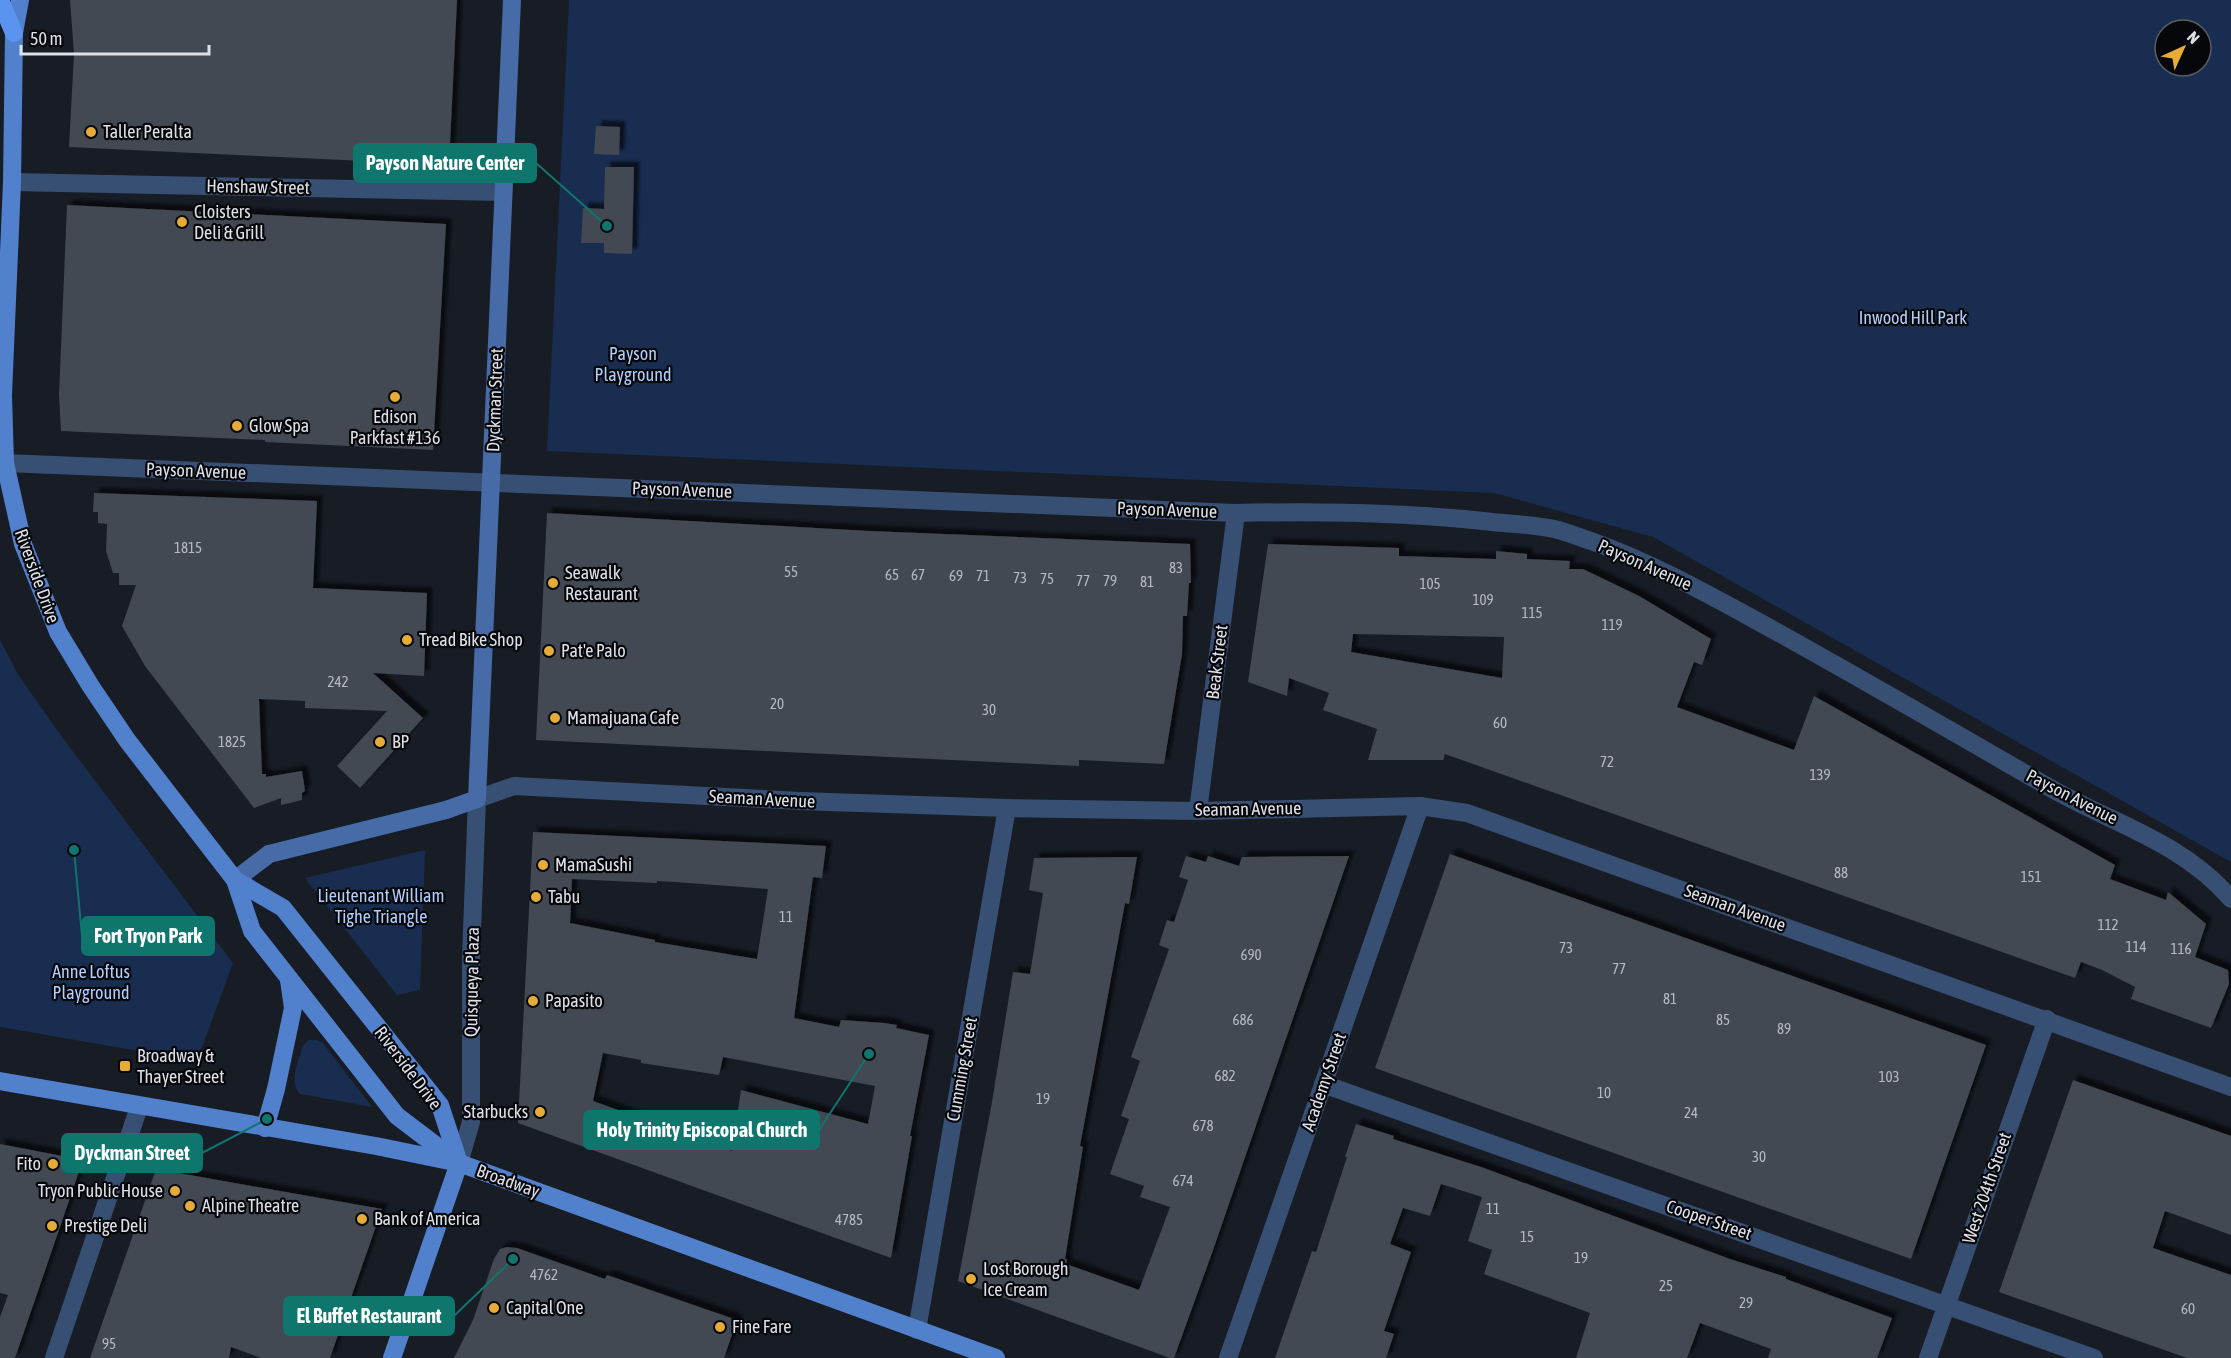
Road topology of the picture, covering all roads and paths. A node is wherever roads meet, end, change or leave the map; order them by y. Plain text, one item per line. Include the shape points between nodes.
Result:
1 (0, 0) edge
2 (20, 0) edge
3 (512, 0) edge
4 (14, 33) junction
5 (12, 182) junction
6 (503, 192) junction
7 (5, 463) junction
8 (492, 482) junction
9 (1236, 513) junction
10 (477, 799) junction
11 (1420, 806) junction
12 (1007, 808) junction
13 (1198, 811) junction
14 (236, 880) junction
15 (2231, 899) edge
16 (289, 978) junction
17 (2047, 1019) junction
18 (0, 1081) edge
19 (1323, 1084) junction
20 (2231, 1087) edge
21 (139, 1107) junction
22 (265, 1128) junction
23 (459, 1162) junction
24 (1947, 1304) junction
25 (917, 1330) junction
26 (54, 1358) edge
27 (392, 1358) edge
28 (996, 1358) edge
29 (1228, 1358) edge
30 (1928, 1358) edge
31 (2094, 1358) edge

1 - 4 highway
2 - 4 main road, Riverside Drive
3 - 6 main road, Dyckman Street
4 - 5 main road, Riverside Drive
5 - 6 street, Henshaw Street
5 - 7 main road, Riverside Drive via 3,395
6 - 8 main road, Dyckman Street
7 - 8 street, Payson Avenue
7 - 14 main road, Riverside Drive via 23,544 58,632 127,740
8 - 9 street, Payson Avenue
8 - 10 main road, Dyckman Street
9 - 13 street, Beak Street
9 - 15 street, Payson Avenue via 1419,514 1554,529 1613,549 1666,572 1894,697 2049,788 2157,842 2204,871
10 - 12 street, Seaman Avenue via 514,786
10 - 14 main road, Seaman Avenue via 269,854
10 - 23 street, Quisqueya Plaza via 471,957 471,1122
11 - 13 street, Seaman Avenue
11 - 17 street, Seaman Avenue via 1467,813
11 - 19 street, Academy Street
12 - 13 street, Seaman Avenue
12 - 25 street, Cumming Street
14 - 16 main road, Riverside Drive via 252,931
14 - 23 main road, Riverside Drive via 283,908 440,1105
16 - 22 main road via 293,1008
16 - 23 main road, Riverside Drive via 397,1116
17 - 20 street, Seaman Avenue
17 - 24 street, West 204th Street
18 - 21 main road, Broadway
19 - 24 street, Cooper Street
19 - 29 street, Academy Street
21 - 22 main road, Broadway
21 - 26 street
22 - 23 main road, Broadway
23 - 25 main road, Broadway
23 - 27 main road
24 - 30 street, West 204th Street
24 - 31 street, Cooper Street
25 - 28 main road, Broadway

